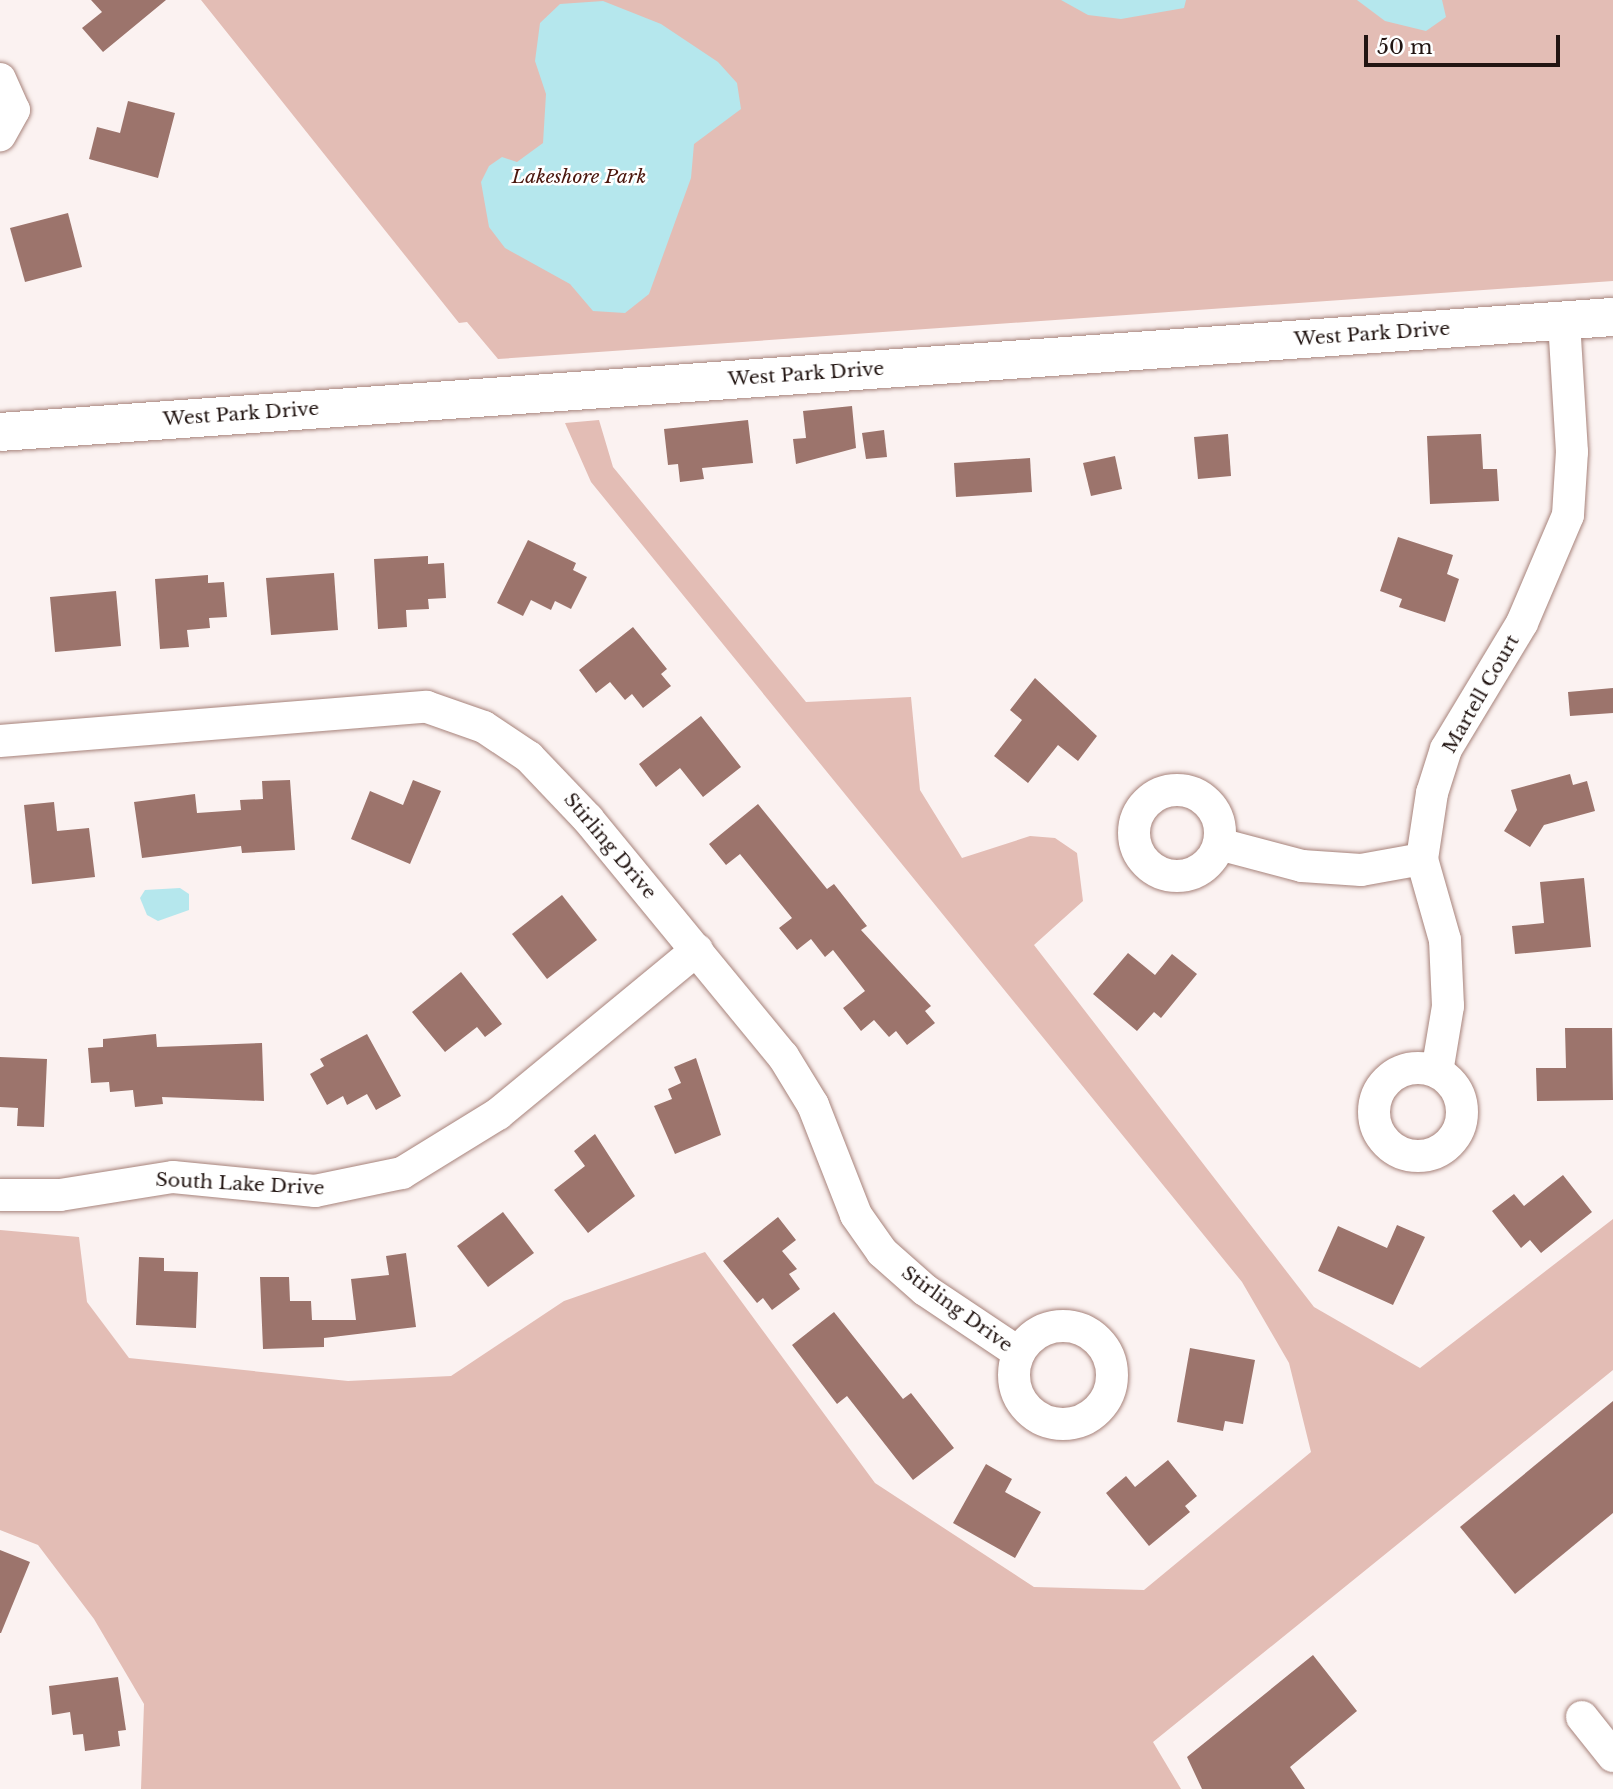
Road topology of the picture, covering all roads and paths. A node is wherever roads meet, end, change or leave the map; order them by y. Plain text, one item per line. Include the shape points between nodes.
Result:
1 (0, 79) edge
2 (0, 135) edge
3 (1613, 317) edge
4 (1563, 320) junction
5 (0, 432) edge
6 (0, 741) edge
7 (1219, 845) dead end
8 (1422, 859) junction
9 (697, 950) junction
10 (1437, 1072) dead end
11 (0, 1195) edge
12 (1019, 1353) dead end
13 (1582, 1717) dead end
14 (1613, 1756) edge

1 - 2 street via 14,110
3 - 4 street, West Park Drive
4 - 5 street, West Park Drive
4 - 8 street, Martell Court via 1572,452 1568,515 1522,623 1446,749
6 - 9 street, Stirling Drive via 427,706 444,710 506,740 550,777
7 - 8 street via 1302,866 1360,870
8 - 10 street, Martell Court via 1445,940 1448,1006
9 - 11 street, South Lake Drive via 498,1114 402,1173 315,1191 173,1177 60,1195
9 - 12 street, Stirling Drive via 804,1088 850,1204 876,1244 925,1290
13 - 14 street

